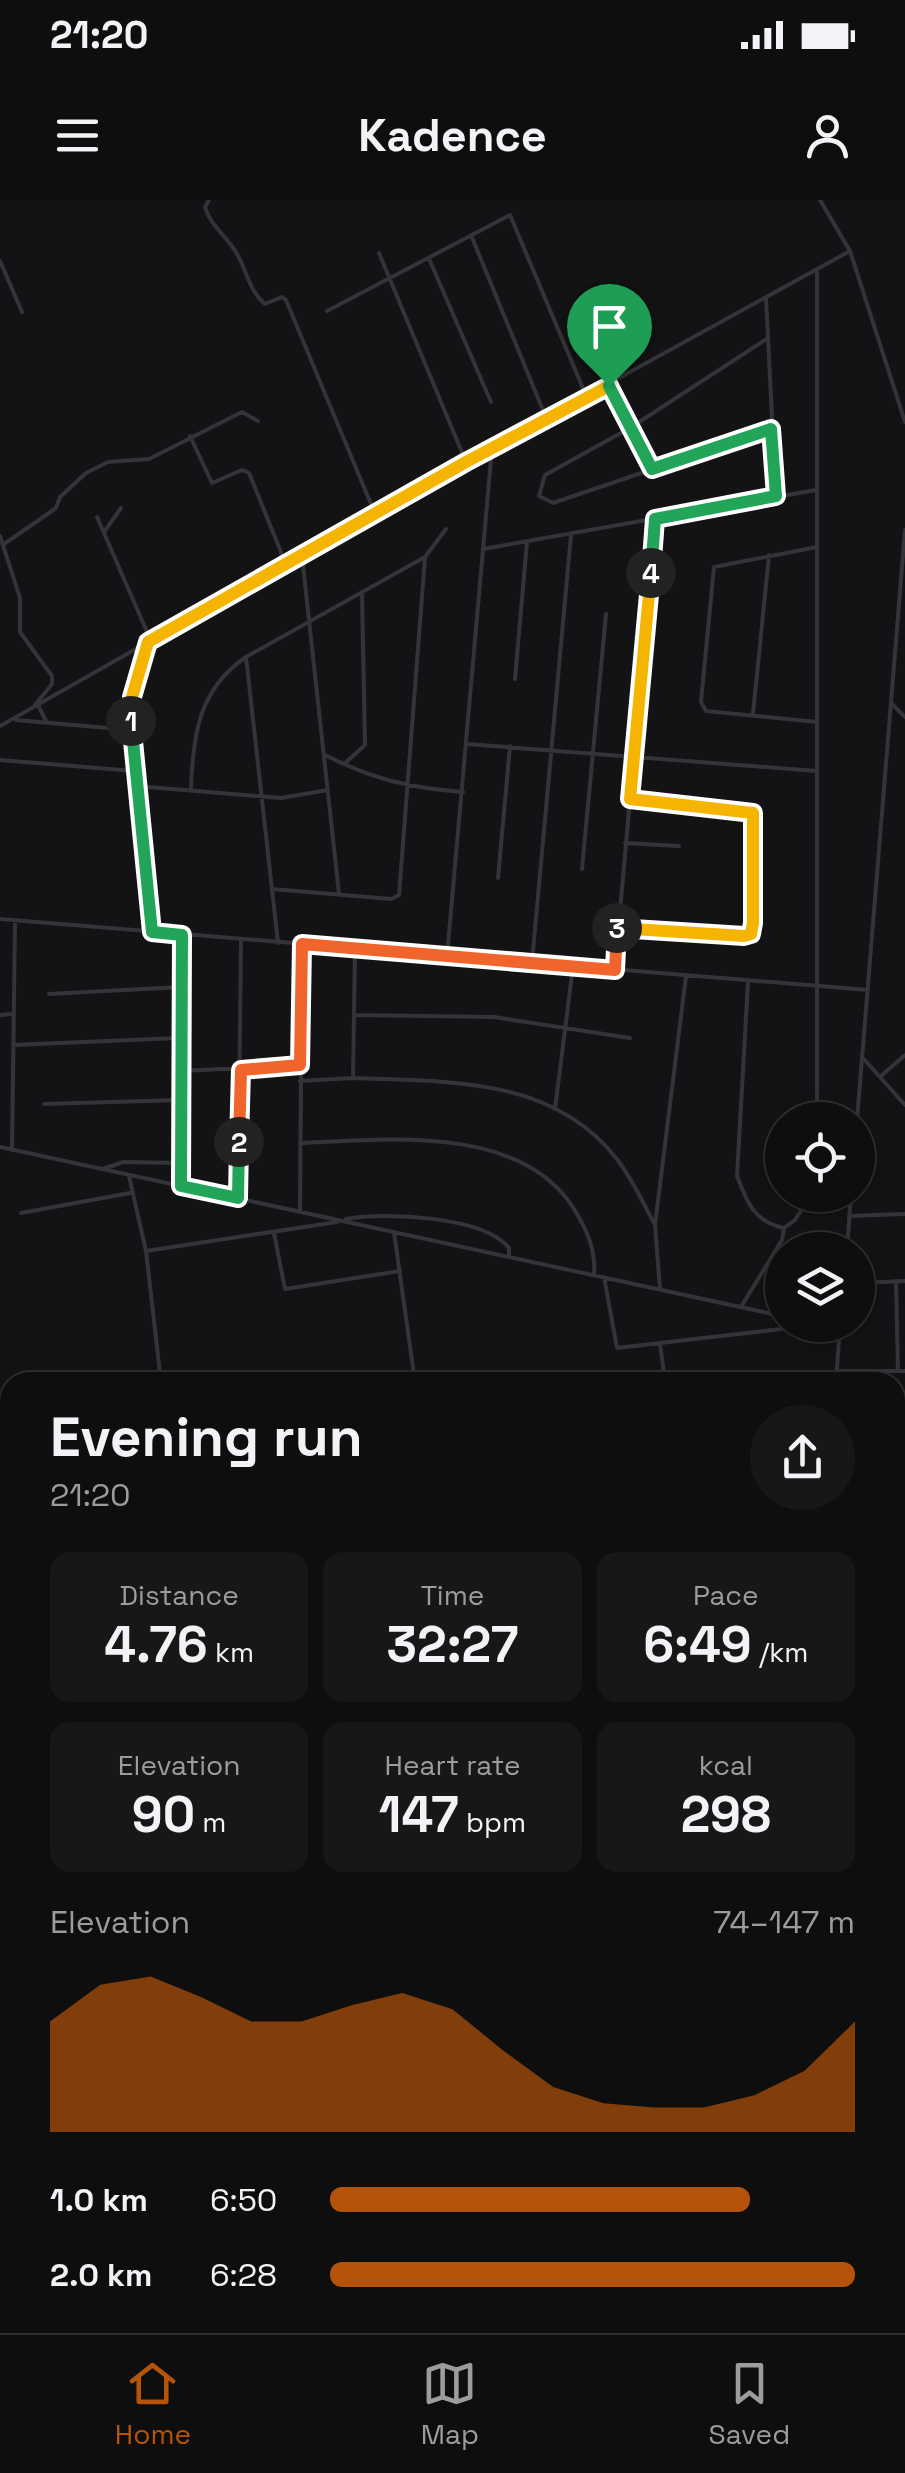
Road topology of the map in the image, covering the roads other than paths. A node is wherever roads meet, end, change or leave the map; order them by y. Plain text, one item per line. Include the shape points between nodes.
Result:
1 (210, 200) edge
2 (820, 200) edge
3 (471, 236) junction
4 (850, 251) junction
5 (379, 254) dead end
6 (430, 260) junction
7 (0, 261) edge
8 (817, 271) junction
9 (390, 281) junction
10 (766, 298) junction
11 (327, 311) dead end
12 (22, 312) dead end
13 (768, 338) junction
14 (609, 386) junction
15 (587, 398) junction
16 (491, 402) dead end
17 (547, 420) junction
18 (258, 421) dead end
19 (905, 422) edge
20 (630, 428) junction
21 (771, 429) junction
22 (190, 436) junction
23 (492, 448) junction
24 (466, 462) junction
25 (652, 469) junction
26 (816, 490) junction
27 (776, 496) junction
28 (121, 508) dead end
29 (376, 516) junction
30 (98, 517) dead end
31 (655, 519) junction
32 (446, 529) dead end
33 (905, 530) edge
34 (104, 532) junction
35 (0, 536) edge
36 (571, 536) junction
37 (527, 542) junction
38 (4, 544) junction
39 (816, 547) junction
40 (482, 549) junction
41 (769, 555) junction
42 (302, 556) junction
43 (425, 556) junction
44 (282, 567) junction
45 (362, 593) junction
46 (606, 614) dead end
47 (308, 622) junction
48 (150, 642) junction
49 (246, 658) junction
50 (515, 680) dead end
51 (892, 704) junction
52 (34, 707) junction
53 (753, 716) junction
54 (905, 717) edge
55 (12, 720) junction
56 (46, 721) junction
57 (817, 722) junction
58 (0, 726) edge
59 (131, 730) junction
60 (467, 744) junction
61 (510, 746) junction
62 (551, 750) junction
63 (324, 754) junction
64 (592, 754) junction
65 (634, 757) junction
66 (0, 760) edge
67 (344, 764) junction
68 (134, 771) junction
69 (816, 772) junction
70 (136, 786) junction
71 (408, 788) junction
72 (191, 790) junction
73 (328, 790) junction
74 (463, 792) junction
75 (261, 796) junction
76 (630, 799) junction
77 (625, 843) junction
78 (679, 846) dead end
79 (582, 869) dead end
80 (498, 878) dead end
81 (272, 889) junction
82 (339, 894) junction
83 (0, 919) edge
84 (15, 920) junction
85 (618, 927) junction
86 (152, 932) junction
87 (182, 935) junction
88 (241, 940) junction
89 (278, 942) junction
90 (302, 944) junction
91 (355, 949) junction
92 (447, 956) junction
93 (532, 962) junction
94 (573, 966) junction
95 (615, 970) junction
96 (686, 976) junction
97 (748, 981) junction
98 (816, 986) junction
99 (182, 987) junction
100 (868, 990) junction
101 (49, 994) dead end
102 (13, 1014) junction
103 (0, 1015) edge
104 (355, 1015) junction
105 (565, 1028) junction
106 (180, 1038) junction
107 (630, 1038) dead end
108 (13, 1045) junction
109 (905, 1056) edge
110 (862, 1057) junction
111 (300, 1065) junction
112 (241, 1070) junction
113 (181, 1071) junction
114 (880, 1076) junction
115 (353, 1078) junction
116 (300, 1080) junction
117 (905, 1094) edge
118 (899, 1099) junction
119 (181, 1100) junction
120 (817, 1102) edge
121 (858, 1102) edge
122 (44, 1104) dead end
123 (905, 1106) edge
124 (555, 1108) junction
125 (300, 1143) junction
126 (0, 1147) edge
127 (12, 1150) junction
128 (181, 1163) junction
129 (103, 1169) junction
130 (129, 1175) junction
131 (181, 1186) junction
132 (130, 1193) junction
133 (238, 1198) junction
134 (300, 1211) junction
135 (800, 1212) edge
136 (849, 1212) edge
137 (22, 1213) dead end
138 (905, 1214) edge
139 (849, 1216) junction
140 (341, 1221) junction
141 (656, 1225) junction
142 (784, 1228) junction
143 (394, 1232) junction
144 (848, 1232) edge
145 (274, 1233) junction
146 (146, 1251) junction
147 (509, 1257) junction
148 (400, 1271) junction
149 (594, 1275) junction
150 (604, 1277) junction
151 (896, 1281) junction
152 (905, 1281) edge
153 (875, 1282) edge
154 (660, 1289) junction
155 (741, 1306) junction
156 (765, 1312) edge
157 (765, 1331) edge
158 (839, 1342) edge
159 (660, 1343) junction
160 (836, 1371) joint
161 (898, 1371) junction
162 (905, 1371) edge
163 (161, 1372) edge
164 (413, 1372) edge
165 (664, 1372) edge

1 - 29 street via 208,217 236,250 258,298 265,304 286,300
2 - 4 street
3 - 6 street
3 - 15 street via 513,217
3 - 17 street
4 - 8 street
4 - 19 street
5 - 9 street
6 - 9 street
6 - 16 street
7 - 12 street
8 - 10 street
8 - 26 street
9 - 11 street
9 - 24 street
10 - 13 street
10 - 14 street
13 - 20 street
13 - 21 street
14 - 15 street
14 - 20 street
15 - 17 street
17 - 23 street
18 - 22 street via 242,412
20 - 25 street
20 - 25 street via 545,476 539,496 553,502
21 - 25 street
21 - 27 street
22 - 38 street via 149,460 108,462 86,473 56,508
22 - 44 street via 213,483 249,473
23 - 24 street
23 - 40 street
24 - 29 street
26 - 27 street
26 - 39 street
27 - 31 street
28 - 34 street
29 - 42 street
30 - 34 street
31 - 36 street
31 - 65 street
32 - 43 street
33 - 51 street
34 - 48 street
35 - 38 street
36 - 37 street
36 - 62 street
37 - 40 street
37 - 50 street
38 - 52 street via 20,598 20,632 52,676
39 - 41 street
39 - 57 street
40 - 60 street
41 - 53 street
41 - 53 street via 717,564 713,571 702,708
42 - 44 street
42 - 47 street
43 - 45 street
43 - 71 street
44 - 48 street
45 - 47 street
45 - 67 street via 365,745
46 - 64 street
47 - 49 street
47 - 63 street
48 - 52 street
48 - 59 street via 132,697
49 - 72 street via 223,673 202,708
49 - 75 street
51 - 54 street
51 - 100 street
52 - 55 street
52 - 56 street
53 - 57 street
55 - 56 street
55 - 58 street
56 - 59 street
57 - 69 street
59 - 68 street
60 - 61 street
60 - 74 street
61 - 62 street
61 - 80 street
62 - 64 street
62 - 93 street
63 - 67 street
63 - 73 street
64 - 65 street
64 - 79 street
65 - 69 street
65 - 76 street
66 - 68 street
67 - 71 street
68 - 70 street
69 - 98 street
70 - 72 street
70 - 86 street
71 - 74 street
71 - 82 street via 397,898
72 - 75 street
73 - 75 street
73 - 82 street
74 - 92 street
75 - 81 street
76 - 77 street
76 - 85 street via 753,813 753,923 744,936
77 - 78 street
77 - 85 street
81 - 82 street
81 - 89 street
83 - 84 street
84 - 86 street
84 - 102 street
85 - 95 street
86 - 87 street
87 - 88 street
87 - 99 street
88 - 89 street
88 - 112 street
89 - 90 street
90 - 91 street
90 - 111 street
91 - 92 street
91 - 104 street
92 - 93 street
93 - 94 street
94 - 95 street
94 - 105 street
95 - 96 street
96 - 97 street
96 - 141 street
97 - 98 street
97 - 142 street via 737,1176 759,1218
98 - 100 street
98 - 120 street
99 - 101 street
99 - 106 street
100 - 110 street
102 - 103 street
102 - 108 street
104 - 105 street via 456,1014
104 - 115 street
105 - 107 street
105 - 124 street
106 - 108 street
106 - 113 street
108 - 127 street
109 - 114 street
110 - 114 street
110 - 121 street
111 - 112 street
111 - 116 street
112 - 113 street
112 - 133 street
113 - 119 street
114 - 118 street
115 - 116 street
115 - 124 street via 481,1085
116 - 125 street
117 - 118 street
118 - 123 street
119 - 122 street
119 - 128 street
124 - 141 street via 617,1159
125 - 134 street
125 - 149 street via 467,1146 521,1163 569,1201 591,1242
126 - 127 street
127 - 129 street
128 - 129 street via 123,1162
128 - 131 street
129 - 130 street
130 - 131 street
130 - 132 street
131 - 133 street
132 - 137 street
132 - 146 street
133 - 134 street
134 - 140 street
135 - 142 street
136 - 139 street
138 - 139 street
139 - 144 street
140 - 143 street
140 - 145 street
140 - 147 street via 474,1226 500,1237
141 - 154 street
142 - 155 street
143 - 147 street
143 - 148 street
145 - 146 street
145 - 148 street via 286,1289
146 - 163 street
147 - 149 street
148 - 164 street
149 - 150 street
150 - 154 street
150 - 159 street via 615,1346
151 - 152 street
151 - 153 street
151 - 161 street
154 - 155 street
155 - 156 street
157 - 159 street
158 - 160 street
159 - 165 street
160 - 161 street
161 - 162 street

